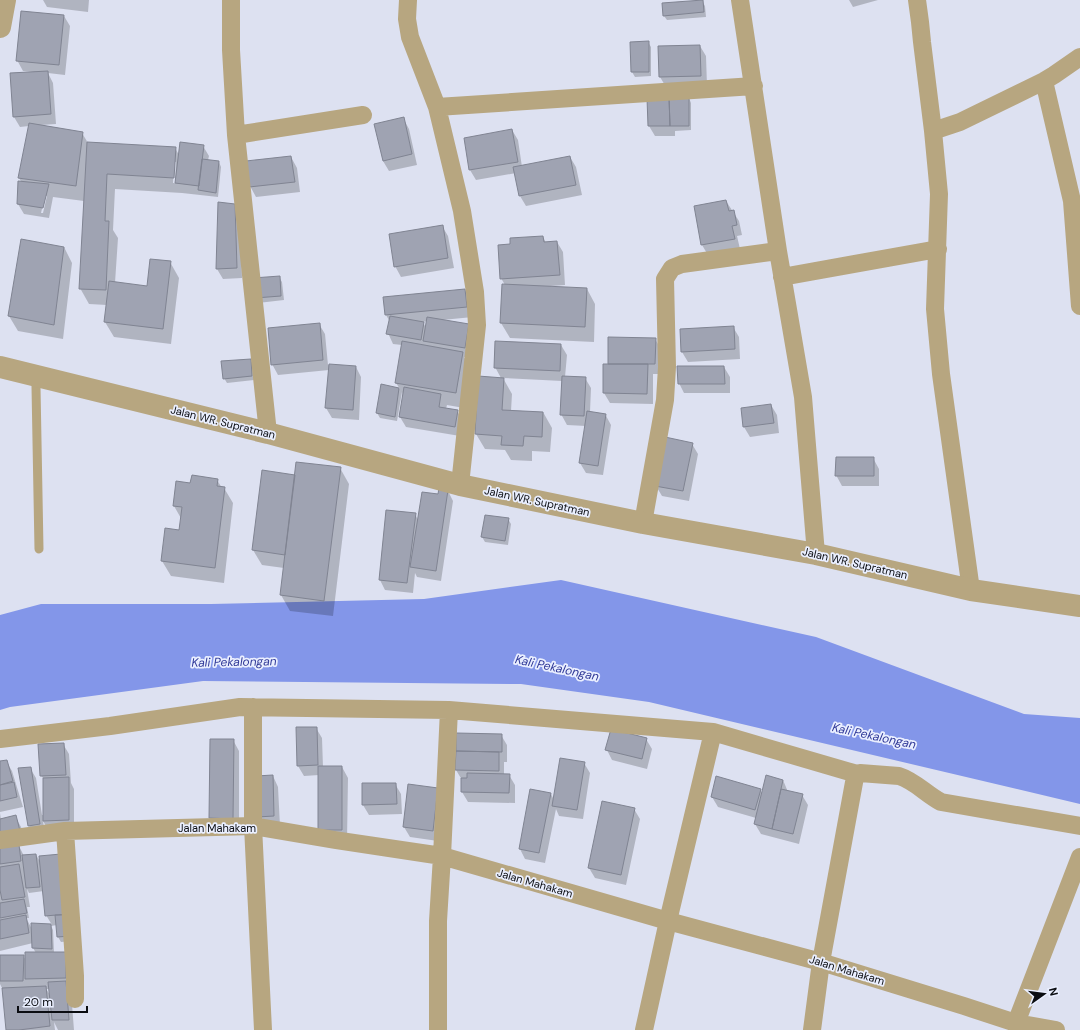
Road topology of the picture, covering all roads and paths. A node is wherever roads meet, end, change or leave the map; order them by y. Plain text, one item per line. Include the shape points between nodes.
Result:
1 (5, 0) edge
2 (231, 0) edge
3 (408, 0) edge
4 (740, 0) edge
5 (917, 0) edge
6 (0, 27) edge
7 (1080, 57) edge
8 (1044, 80) junction
9 (754, 86) junction
10 (437, 107) junction
11 (363, 115) dead end
12 (933, 131) junction
13 (236, 135) junction
14 (938, 249) junction
15 (778, 251) junction
16 (782, 277) junction
17 (1080, 306) edge
18 (0, 367) edge
19 (38, 377) junction
20 (268, 433) junction
21 (460, 485) junction
22 (643, 523) junction
23 (39, 549) dead end
24 (816, 554) junction
25 (971, 590) junction
26 (1080, 606) edge
27 (253, 707) junction
28 (448, 710) junction
29 (713, 732) junction
30 (0, 739) edge
31 (857, 774) junction
32 (253, 826) junction
33 (1080, 826) edge
34 (65, 831) junction
35 (0, 840) edge
36 (442, 856) junction
37 (1080, 857) edge
38 (668, 921) junction
39 (820, 962) junction
40 (74, 999) dead end
41 (1016, 1024) junction
42 (263, 1030) edge
43 (438, 1030) edge
44 (644, 1030) edge
45 (812, 1030) edge
46 (1056, 1030) edge

1 - 6 street
2 - 13 street
3 - 10 street via 407,19 410,37
4 - 9 street
5 - 12 street
7 - 8 street
8 - 12 street via 960,122
8 - 17 street via 1072,201
9 - 10 street
9 - 15 street
10 - 21 street via 462,211 475,292 477,326
11 - 13 street
12 - 14 street via 939,194
13 - 20 street
14 - 16 street
14 - 25 street via 935,309 941,374
15 - 16 street
15 - 22 street via 682,264 672,268 665,279 665,400
16 - 24 street via 804,397
18 - 19 street, Jalan WR. Supratman
19 - 20 street, Jalan WR. Supratman
19 - 23 lane via 36,387
20 - 21 street, Jalan WR. Supratman
21 - 22 street, Jalan WR. Supratman
22 - 24 street, Jalan WR. Supratman
24 - 25 street, Jalan WR. Supratman
25 - 26 street, Jalan WR. Supratman
27 - 28 street
27 - 30 street
27 - 32 street
28 - 29 street
28 - 36 street
29 - 31 street
29 - 38 street
31 - 33 street via 905,778 942,802
31 - 39 street
32 - 34 street, Jalan Mahakam
32 - 36 street, Jalan Mahakam
32 - 42 street
34 - 35 street, Jalan Mahakam
34 - 40 street via 75,976
36 - 38 street, Jalan Mahakam
36 - 43 street via 438,921
37 - 41 street
38 - 39 street, Jalan Mahakam
38 - 44 street
39 - 41 street, Jalan Mahakam
39 - 45 street
41 - 46 street, Jalan Mahakam

